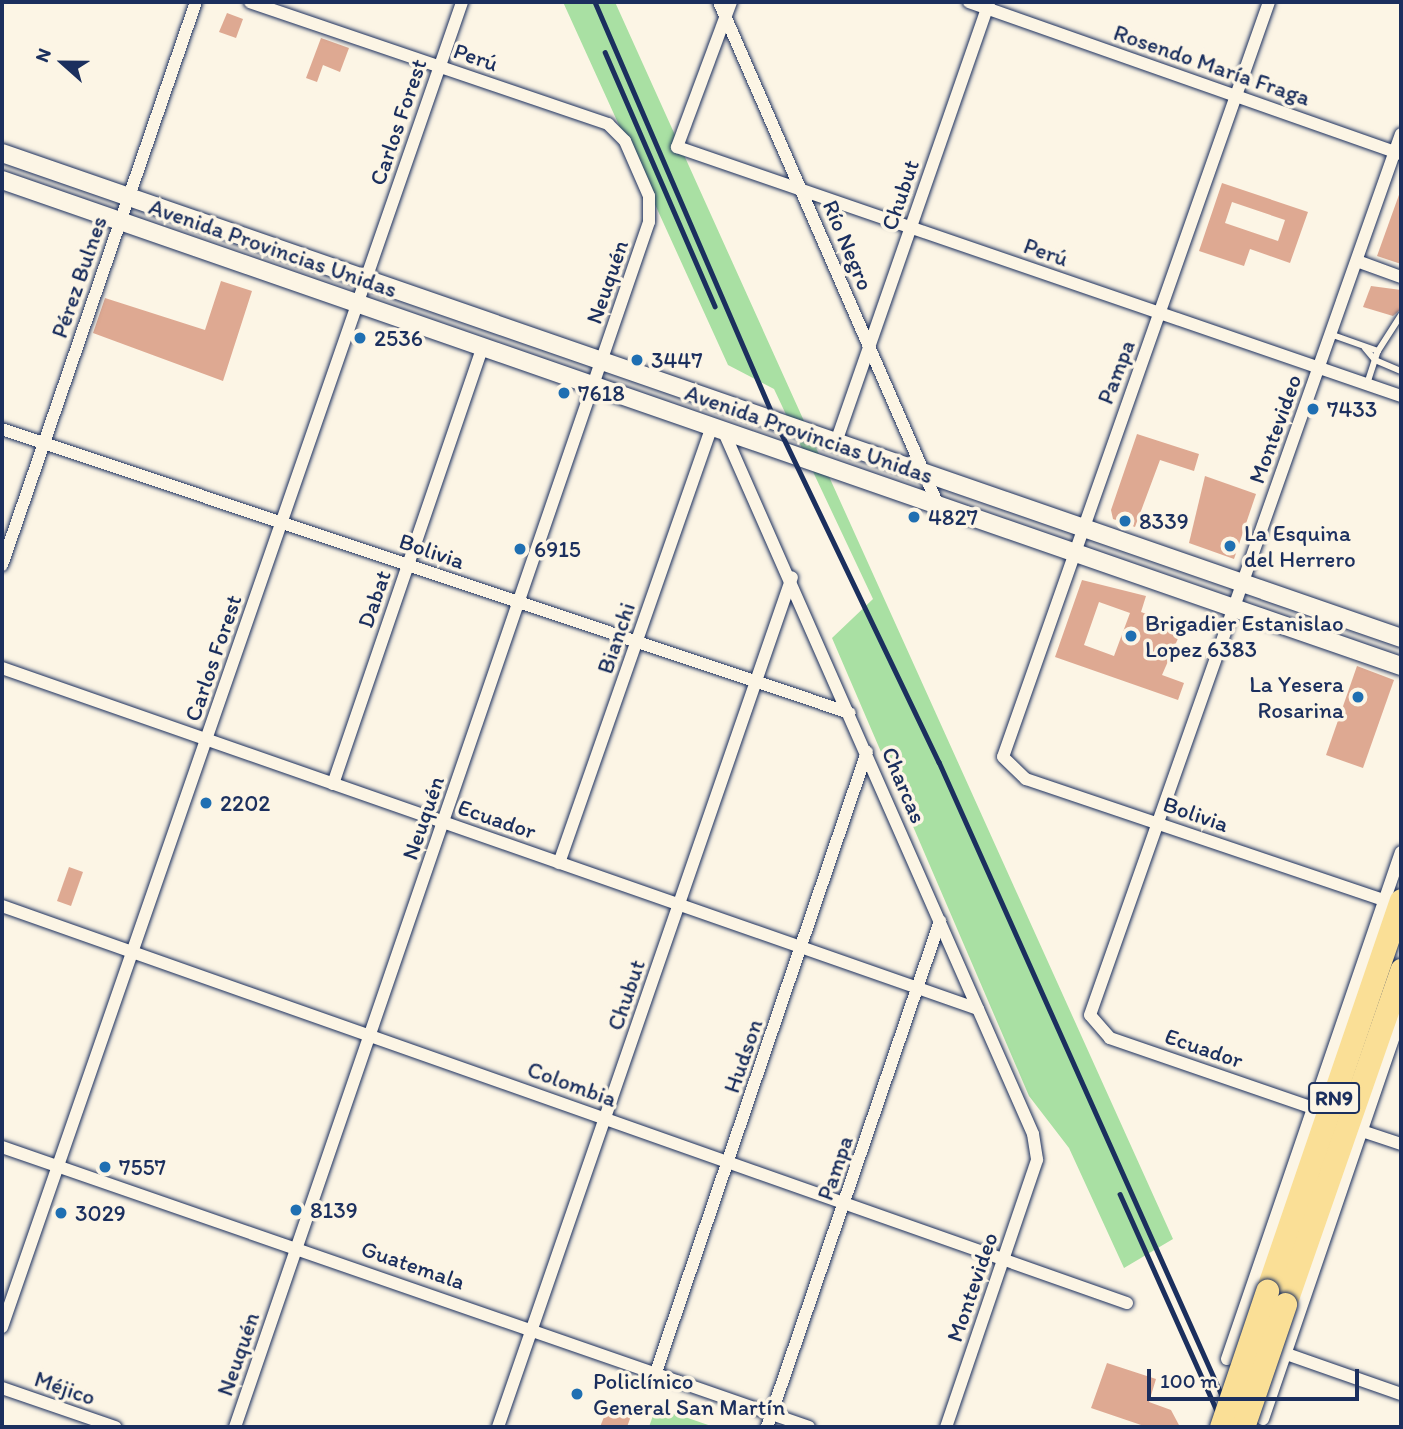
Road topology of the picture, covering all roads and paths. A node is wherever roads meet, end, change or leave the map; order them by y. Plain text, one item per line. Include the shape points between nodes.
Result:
1 (196, 2) edge
2 (250, 2) edge
3 (462, 2) edge
4 (719, 2) edge
5 (731, 2) edge
6 (969, 2) edge
7 (1269, 2) edge
8 (988, 5) edge
9 (725, 17) junction
10 (439, 66) junction
11 (1236, 96) junction
12 (1401, 134) edge
13 (2, 153) edge
14 (1398, 153) edge
15 (2, 180) edge
16 (802, 190) junction
17 (128, 197) junction
18 (120, 221) junction
19 (649, 222) joint
20 (911, 228) junction
21 (1357, 261) junction
22 (1401, 277) edge
23 (366, 279) junction
24 (357, 303) junction
25 (1161, 313) junction
26 (1401, 315) edge
27 (1331, 334) junction
28 (1364, 346) junction
29 (483, 347) junction
30 (868, 349) junction
31 (1378, 351) junction
32 (1375, 360) junction
33 (601, 361) junction
34 (1319, 367) junction
35 (1401, 371) edge
36 (1367, 384) junction
37 (593, 386) junction
38 (1401, 396) edge
39 (717, 428) junction
40 (2, 429) edge
41 (836, 442) junction
42 (44, 443) junction
43 (922, 470) junction
44 (938, 505) junction
45 (282, 520) junction
46 (1079, 526) junction
47 (1071, 551) junction
48 (2, 565) edge
49 (408, 565) junction
50 (792, 577) junction
51 (1242, 583) junction
52 (519, 603) junction
53 (1234, 608) junction
54 (1401, 638) edge
55 (637, 642) junction
56 (1401, 666) edge
57 (2, 668) edge
58 (756, 682) junction
59 (849, 713) junction
60 (208, 737) junction
61 (867, 752) junction
62 (1003, 757) joint
63 (333, 784) junction
64 (443, 823) junction
65 (1160, 824) junction
66 (1401, 852) edge
67 (559, 863) junction
68 (1392, 900) edge
69 (679, 905) junction
70 (2, 906) edge
71 (940, 921) junction
72 (802, 948) junction
73 (134, 951) junction
74 (1401, 970) edge
75 (919, 989) junction
76 (978, 1009) junction
77 (1090, 1016) joint
78 (1401, 1017) edge
79 (370, 1035) junction
80 (1313, 1108) junction
81 (606, 1118) junction
82 (1362, 1130) junction
83 (1401, 1144) edge
84 (2, 1147) edge
85 (1037, 1160) joint
86 (729, 1162) junction
87 (58, 1167) junction
88 (845, 1203) junction
89 (297, 1247) junction
90 (1003, 1259) junction
91 (1276, 1298) junction
92 (1127, 1303) dead end
93 (2, 1327) edge
94 (533, 1328) junction
95 (1235, 1336) junction
96 (1286, 1354) junction
97 (1227, 1359) dead end
98 (656, 1372) junction
99 (2, 1388) edge
100 (1401, 1394) edge
101 (772, 1414) junction
102 (1253, 1423) edge
103 (115, 1427) edge
104 (235, 1427) edge
105 (498, 1427) edge
106 (767, 1427) edge
107 (809, 1427) edge
108 (946, 1427) edge
109 (1221, 1427) edge

1 - 17 street, Pérez Bulnes
2 - 10 street, Perú
3 - 10 street, Carlos Forest
4 - 9 street, Río Negro
5 - 9 street
6 - 8 street, Rosendo María Fraga
7 - 11 street, Pampa
8 - 11 street, Rosendo María Fraga
8 - 20 street, Chubut
9 - 16 street, Río Negro
9 - 16 street, Perú via 677,147
10 - 19 street, Perú via 608,124 625,141 649,195
10 - 23 street, Carlos Forest
11 - 14 street, Rosendo María Fraga
11 - 25 street, Pampa
12 - 14 street, Montevideo
13 - 17 main road, Avenida Provincias Unidas
14 - 21 street, Montevideo
15 - 18 main road, Avenida Provincias Unidas
16 - 20 street, Perú
16 - 30 street, Río Negro
17 - 18 street, Pérez Bulnes
17 - 23 main road, Avenida Provincias Unidas
18 - 24 main road, Avenida Provincias Unidas
18 - 42 street, Pérez Bulnes
19 - 33 street, Neuquén
20 - 25 street, Perú
20 - 30 street, Chubut
21 - 22 street
21 - 27 street, Montevideo
23 - 24 street, Carlos Forest
23 - 33 main road, Avenida Provincias Unidas
24 - 29 main road, Avenida Provincias Unidas
24 - 45 street, Carlos Forest
25 - 34 street, Perú
25 - 46 street, Pampa
26 - 31 lane
27 - 28 lane
27 - 34 street, Montevideo
28 - 31 lane
28 - 32 lane
29 - 37 main road, Avenida Provincias Unidas
29 - 49 street, Dabat
30 - 41 street, Chubut
30 - 43 street, Río Negro
31 - 32 lane
32 - 35 lane
32 - 36 lane
33 - 37 street, Neuquén
33 - 41 main road, Avenida Provincias Unidas
34 - 36 street, Perú
34 - 51 street, Montevideo
36 - 38 street, Perú
37 - 39 main road, Avenida Provincias Unidas
37 - 52 street, Neuquén
39 - 44 main road, Avenida Provincias Unidas
39 - 50 street, Charcas
39 - 55 street, Bianchi
40 - 42 street, Bolivia
41 - 43 main road, Avenida Provincias Unidas
42 - 45 street, Bolivia
42 - 48 street, Pérez Bulnes
43 - 44 street, Río Negro
43 - 46 main road, Avenida Provincias Unidas
44 - 47 main road, Avenida Provincias Unidas
45 - 49 street, Bolivia
45 - 60 street, Carlos Forest
46 - 47 street, Pampa
46 - 51 main road, Avenida Provincias Unidas
47 - 53 main road, Avenida Provincias Unidas
47 - 62 street, Pampa
49 - 52 street, Bolivia
49 - 63 street, Dabat
50 - 58 street, Chubut
50 - 59 street, Charcas
51 - 53 street, Montevideo
51 - 54 main road, Avenida Provincias Unidas
52 - 55 street, Bolivia
52 - 64 street, Neuquén
53 - 56 main road, Avenida Provincias Unidas
53 - 65 street, Montevideo
55 - 58 street, Bolivia
55 - 67 street, Bianchi
57 - 60 street, Ecuador
58 - 59 street, Bolivia
58 - 69 street, Chubut
59 - 61 street, Charcas
60 - 63 street, Ecuador
60 - 73 street, Carlos Forest
61 - 71 street, Charcas
61 - 72 street, Hudson
62 - 65 street, Bolivia via 1026,779
63 - 64 street, Ecuador
64 - 67 street, Ecuador
64 - 79 street, Neuquén
65 - 68 street, Bolivia
65 - 77 street, Montevideo
66 - 68 street
67 - 69 street, Ecuador
68 - 80 street
68 - 91 highway, RN9
69 - 72 street, Ecuador
69 - 81 street, Chubut
70 - 73 street, Colombia
71 - 75 street, Pampa
71 - 76 street, Charcas
72 - 75 street, Ecuador
72 - 86 street, Hudson
73 - 79 street, Colombia
73 - 87 street, Carlos Forest
74 - 91 highway, RN9
75 - 76 street, Ecuador
75 - 88 street, Pampa
76 - 85 street, Charcas via 1033,1134
77 - 80 street, Ecuador via 1110,1038
78 - 82 street
79 - 81 street, Colombia
79 - 89 street, Neuquén
80 - 95 street
81 - 86 street, Colombia
81 - 94 street, Chubut
82 - 83 street
82 - 96 street
84 - 87 street, Guatemala
85 - 90 street, Montevideo
86 - 88 street, Colombia
86 - 98 street, Hudson
87 - 89 street, Guatemala
87 - 93 street, Carlos Forest
88 - 90 street, Colombia
88 - 101 street, Pampa
89 - 94 street, Guatemala
89 - 104 street, Neuquén
90 - 92 street, Colombia
90 - 108 street, Montevideo
91 - 102 highway, RN9, bridge
91 - 109 highway, RN9, bridge
94 - 98 street, Guatemala
94 - 105 street, Chubut
95 - 96 street
95 - 97 street
96 - 100 street
96 - 102 street
98 - 101 street, Guatemala
99 - 103 street, Méjico
101 - 106 street, Pampa
101 - 107 street, Guatemala

